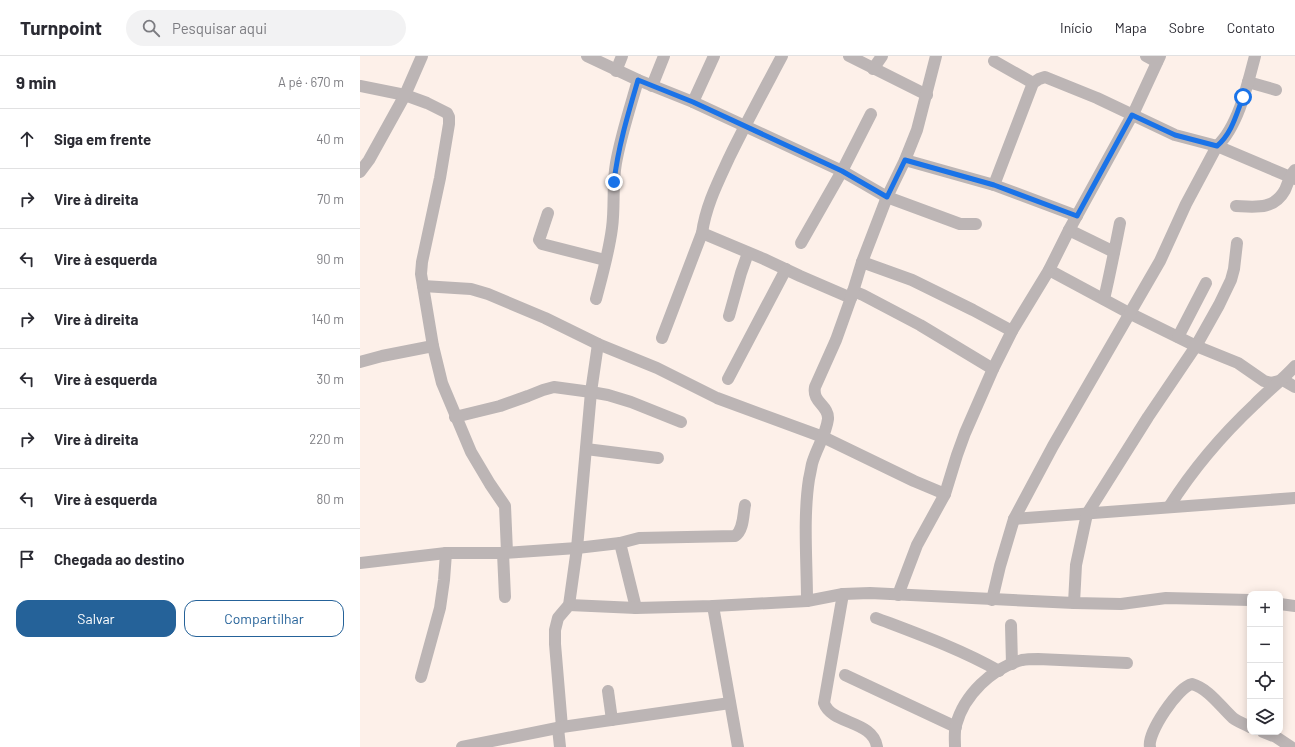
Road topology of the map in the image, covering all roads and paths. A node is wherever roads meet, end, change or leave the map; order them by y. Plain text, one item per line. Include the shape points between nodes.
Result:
1 (422, 56) edge
2 (587, 56) edge
3 (622, 56) edge
4 (664, 56) edge
5 (714, 56) edge
6 (782, 56) edge
7 (849, 56) edge
8 (882, 56) edge
9 (936, 56) edge
10 (1146, 56) edge
11 (1255, 56) edge
12 (1158, 59) edge
13 (994, 61) dead end
14 (873, 69) junction
15 (616, 70) junction
16 (638, 80) junction
17 (1248, 82) junction
18 (1033, 83) junction
19 (360, 86) edge
20 (652, 86) junction
21 (1276, 90) dead end
22 (405, 95) junction
23 (927, 95) junction
24 (693, 102) junction
25 (871, 114) dead end
26 (1132, 115) junction
27 (745, 125) junction
28 (1217, 146) junction
29 (905, 160) junction
30 (842, 171) junction
31 (360, 172) edge
32 (1294, 176) edge
33 (994, 185) junction
34 (887, 197) junction
35 (1236, 206) dead end
36 (548, 213) dead end
37 (1077, 216) junction
38 (1120, 223) dead end
39 (976, 224) dead end
40 (1069, 230) junction
41 (702, 233) junction
42 (801, 243) dead end
43 (1237, 243) dead end
44 (1114, 252) junction
45 (748, 253) junction
46 (606, 260) junction
47 (862, 262) junction
48 (786, 269) junction
49 (1049, 270) junction
50 (1206, 282) dead end
51 (423, 286) junction
52 (852, 294) junction
53 (596, 299) dead end
54 (1104, 299) junction
55 (1129, 313) junction
56 (728, 316) dead end
57 (1012, 331) junction
58 (1178, 337) junction
59 (662, 338) dead end
60 (598, 344) junction
61 (433, 346) junction
62 (1196, 346) junction
63 (360, 362) edge
64 (1295, 366) edge
65 (993, 369) junction
66 (728, 379) dead end
67 (1282, 380) junction
68 (1295, 387) edge
69 (591, 392) junction
70 (455, 417) junction
71 (681, 422) dead end
72 (823, 437) junction
73 (586, 449) junction
74 (658, 458) dead end
75 (945, 494) junction
76 (1295, 498) edge
77 (745, 505) dead end
78 (1169, 507) junction
79 (1087, 514) junction
80 (1014, 519) junction
81 (620, 544) junction
82 (577, 548) junction
83 (505, 552) junction
84 (446, 553) junction
85 (360, 564) edge
86 (843, 594) junction
87 (898, 595) junction
88 (505, 597) dead end
89 (992, 600) junction
90 (1247, 600) edge
91 (807, 601) junction
92 (570, 604) junction
93 (1074, 604) junction
94 (1283, 604) edge
95 (713, 606) junction
96 (1295, 606) edge
97 (636, 608) junction
98 (876, 618) dead end
99 (1011, 625) dead end
100 (1127, 663) dead end
101 (1012, 664) junction
102 (999, 671) junction
103 (845, 675) dead end
104 (421, 677) dead end
105 (608, 691) dead end
106 (730, 703) junction
107 (612, 720) junction
108 (1247, 725) edge
109 (956, 727) junction
110 (560, 728) junction
111 (1271, 735) edge
112 (462, 747) edge
113 (560, 747) edge
114 (738, 747) edge
115 (877, 747) edge
116 (955, 747) edge
117 (1150, 747) edge
118 (1291, 747) edge

1 - 22 street
2 - 15 street
3 - 15 street
4 - 20 street
5 - 24 street
6 - 27 street
7 - 14 street
8 - 14 street
9 - 23 street
10 - 12 street
11 - 17 street
12 - 26 street
13 - 18 street
14 - 23 street
15 - 16 street
16 - 20 street
16 - 46 street via 616,165 612,228
17 - 21 street
17 - 28 street via 1232,127
18 - 26 street via 1045,77
18 - 33 street
19 - 22 street
20 - 24 street
22 - 31 street via 370,160
22 - 51 street via 447,112 449,116 440,178 422,262
23 - 29 street
24 - 27 street
25 - 30 street
26 - 28 street via 1175,135
26 - 37 street
27 - 30 street
27 - 41 street via 712,195 703,221
28 - 32 street
28 - 55 street via 1186,204 1160,261
29 - 33 street
29 - 34 street
30 - 34 street
30 - 42 street
32 - 35 street via 1274,203
33 - 37 street
34 - 39 street via 960,224
34 - 47 street
36 - 46 street via 539,240 542,244
37 - 40 street
38 - 44 street
40 - 44 street
40 - 49 street
41 - 45 street
41 - 59 street
43 - 62 street via 1231,280
44 - 54 street
45 - 48 street
45 - 56 street
46 - 53 street
47 - 52 street
47 - 57 street via 912,280
48 - 52 street
48 - 66 street
49 - 54 street
49 - 57 street
50 - 58 street
51 - 60 street via 471,289 488,294
51 - 61 street
52 - 65 street via 863,295 920,325
52 - 72 street via 836,340 815,387 815,396 828,413
54 - 55 street
55 - 58 street
55 - 80 street
57 - 65 street
58 - 62 street
60 - 69 street
60 - 72 street via 657,368 717,398
61 - 63 street
61 - 70 street via 442,383
62 - 67 street via 1238,363 1264,381 1271,383
62 - 79 street
64 - 67 street
65 - 75 street via 965,433
67 - 68 street
67 - 78 street via 1206,455
69 - 70 street via 554,387 500,406
69 - 71 street via 631,402
69 - 73 street
70 - 83 street via 471,452 505,506
72 - 75 street
72 - 91 street via 812,464 807,501
73 - 74 street
73 - 82 street
75 - 87 street via 917,545
76 - 78 street
77 - 81 street via 741,528 735,536 639,538
78 - 79 street
79 - 80 street
79 - 93 street via 1076,565
80 - 89 street
81 - 82 street
81 - 97 street
82 - 83 street
82 - 92 street
83 - 84 street
83 - 88 street
84 - 85 street
84 - 104 street via 440,608
86 - 87 street
86 - 91 street
86 - 115 street via 824,703 832,714 872,735
87 - 89 street
89 - 93 street
90 - 93 street via 1166,598 1121,604
91 - 95 street
92 - 97 street
92 - 110 street via 558,618 554,636
94 - 96 street
95 - 97 street
95 - 106 street
98 - 102 street via 960,651
99 - 101 street
100 - 101 street via 1038,659
101 - 102 street
102 - 109 street via 969,698
103 - 109 street
105 - 107 street
106 - 107 street
106 - 114 street
107 - 110 street
108 - 117 street via 1235,719 1206,690 1192,684 1177,694 1152,734
109 - 116 street
110 - 112 street
110 - 113 street
111 - 118 street

